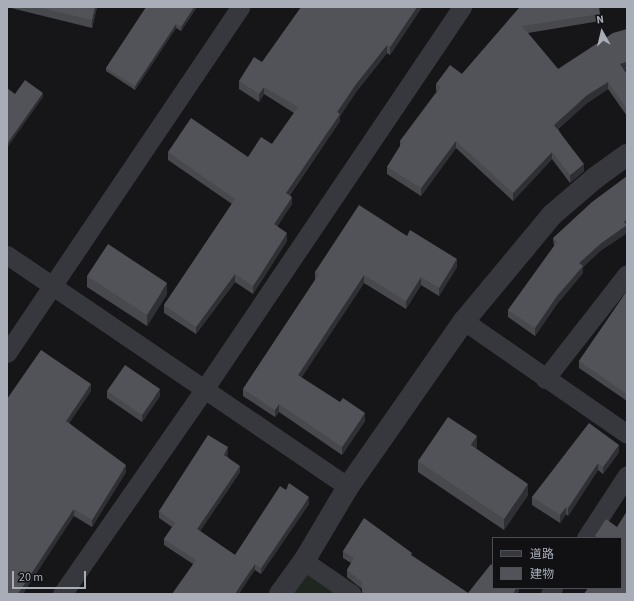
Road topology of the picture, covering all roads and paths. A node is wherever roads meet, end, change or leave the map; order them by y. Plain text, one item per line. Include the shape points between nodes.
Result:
1 (240, 7) edge
2 (462, 7) edge
3 (627, 155) edge
4 (7, 255) edge
5 (627, 274) edge
6 (53, 285) junction
7 (464, 321) junction
8 (7, 353) edge
9 (545, 379) junction
10 (205, 388) junction
11 (627, 434) edge
12 (627, 475) edge
13 (348, 487) junction
14 (587, 537) edge
15 (304, 561) junction
16 (62, 594) edge
17 (280, 594) edge
18 (352, 594) edge

1 - 6 street
2 - 10 street
3 - 7 street via 595,178 552,215
4 - 6 street
5 - 9 street
6 - 8 street
6 - 10 street
7 - 9 street
7 - 13 street
9 - 11 street
10 - 13 street
10 - 16 street
12 - 14 street
13 - 15 street
15 - 17 street
15 - 18 street

